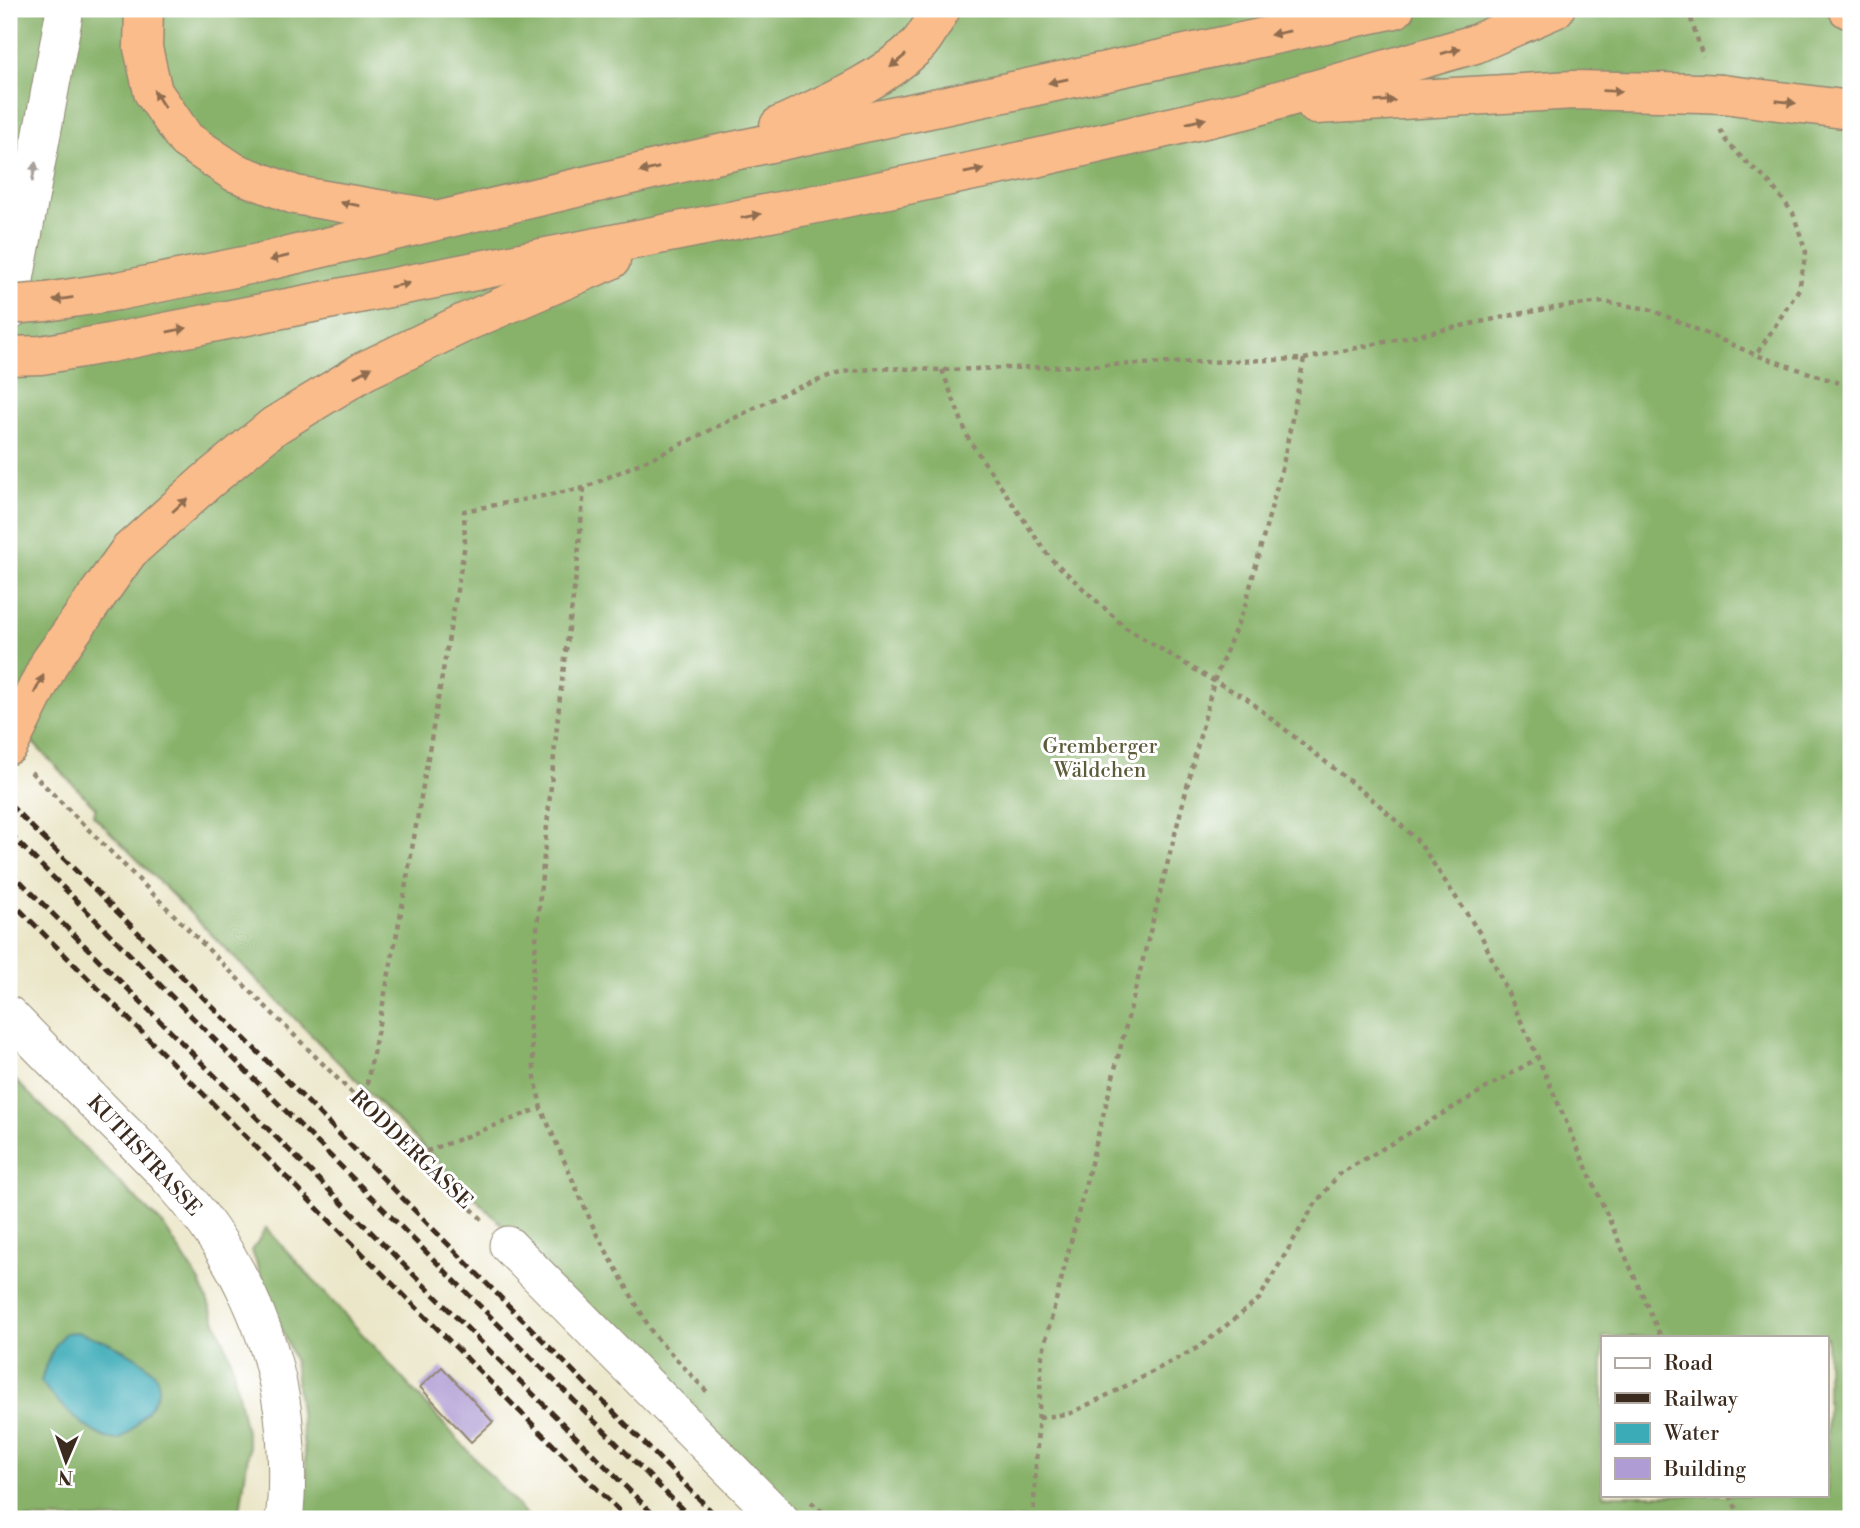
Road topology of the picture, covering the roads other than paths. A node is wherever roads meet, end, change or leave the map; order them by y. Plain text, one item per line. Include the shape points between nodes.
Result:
1 (65, 9) edge
2 (144, 9) edge
3 (941, 9) edge
4 (1395, 9) edge
5 (1555, 9) edge
6 (1244, 110) junction
7 (1851, 110) edge
8 (715, 155) junction
9 (441, 220) junction
10 (684, 229) junction
11 (9, 305) edge
12 (9, 312) edge
13 (9, 356) edge
14 (9, 745) edge
15 (9, 1015) edge
16 (508, 1245) road end
17 (793, 1509) edge
18 (284, 1519) edge

12 -> 1 street
9 -> 2 highway via 295,195 234,172 186,141 153,92 143,48
3 -> 8 highway via 919,44 886,71
4 -> 8 highway
6 -> 5 highway via 1475,44
6 -> 7 highway via 1574,90 1711,94
10 -> 6 highway via 1036,158
8 -> 9 highway
9 -> 11 highway, bridge via 118,291
13 -> 10 highway via 110,343
14 -> 10 highway via 50,662 129,551 274,426 364,371
15 - 18 street, KUTHSTRASSE via 170,1179 232,1262 271,1351 283,1410 287,1464
16 - 17 street

